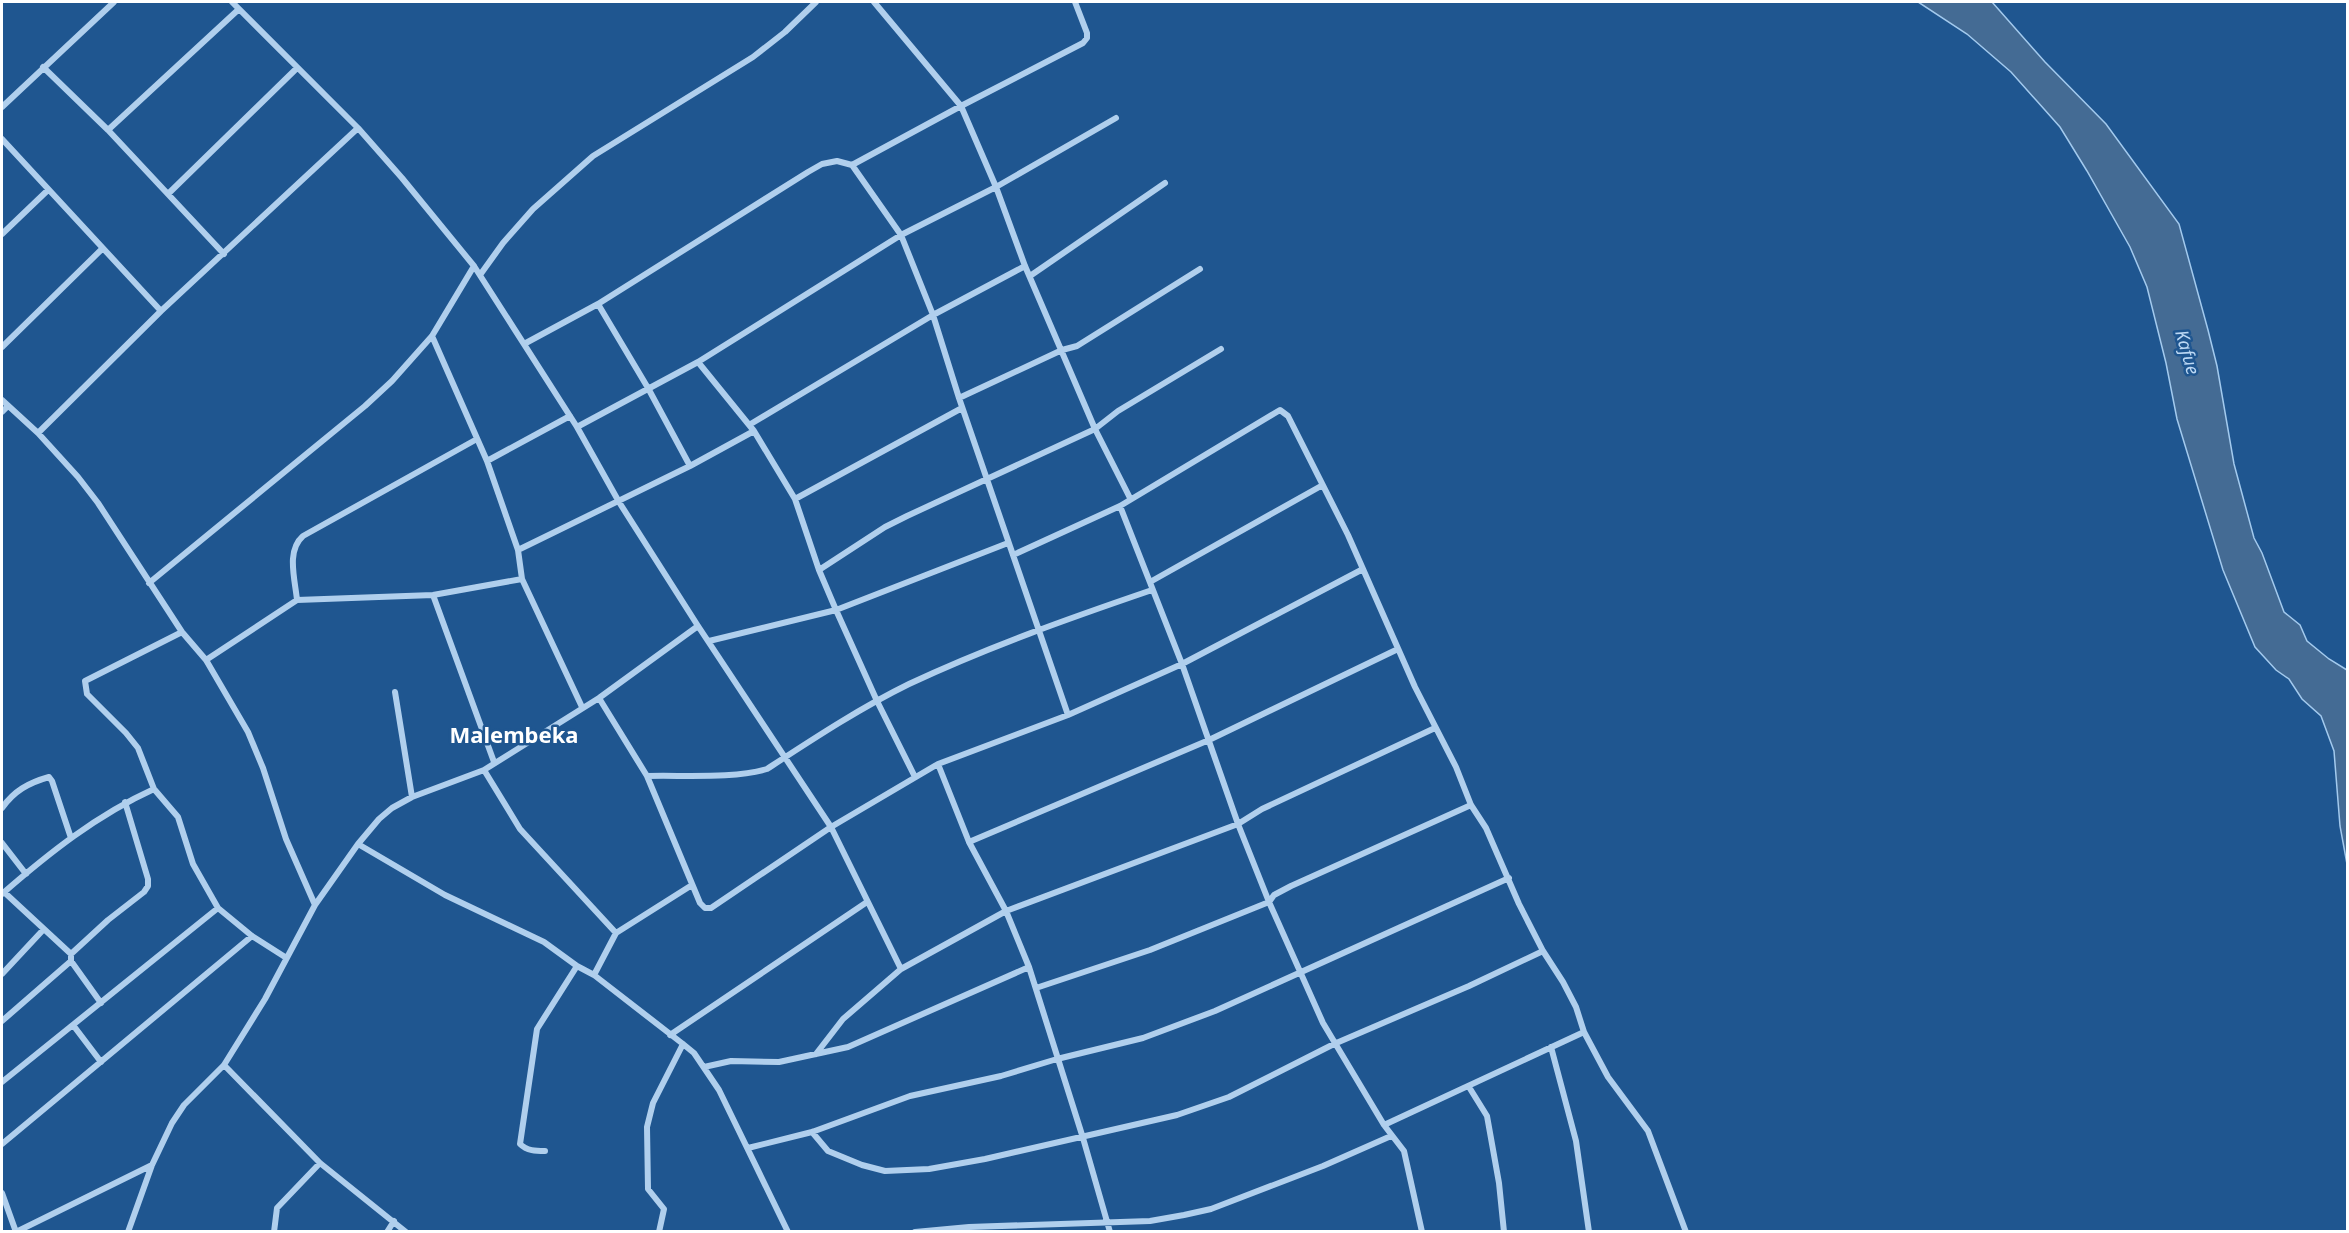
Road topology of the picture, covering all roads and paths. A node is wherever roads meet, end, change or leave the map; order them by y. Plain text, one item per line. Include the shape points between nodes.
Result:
1 (114, 2) edge
2 (232, 2) edge
3 (816, 2) edge
4 (874, 2) edge
5 (1075, 2) edge
6 (238, 9) junction
7 (43, 68) junction
8 (297, 68) junction
9 (961, 106) junction
10 (2, 107) edge
11 (1116, 118) dead end
12 (357, 128) junction
13 (108, 130) junction
14 (2, 139) edge
15 (852, 165) junction
16 (1165, 183) dead end
17 (996, 187) junction
18 (48, 190) junction
19 (168, 194) junction
20 (2, 234) edge
21 (901, 235) junction
22 (102, 249) junction
23 (224, 254) junction
24 (474, 266) junction
25 (1025, 266) junction
26 (1200, 269) dead end
27 (480, 275) junction
28 (1030, 276) junction
29 (598, 304) junction
30 (161, 311) junction
31 (933, 315) junction
32 (432, 336) junction
33 (524, 344) junction
34 (2, 347) edge
35 (1221, 349) dead end
36 (1062, 350) junction
37 (698, 362) junction
38 (648, 388) junction
39 (958, 398) junction
40 (2, 400) edge
41 (8, 406) junction
42 (962, 408) junction
43 (2, 412) edge
44 (570, 416) junction
45 (749, 425) junction
46 (577, 427) junction
47 (1095, 429) junction
48 (753, 431) junction
49 (38, 433) junction
50 (477, 439) junction
51 (487, 461) junction
52 (690, 466) junction
53 (987, 479) junction
54 (1321, 486) junction
55 (1130, 498) junction
56 (795, 499) junction
57 (619, 502) junction
58 (1120, 506) junction
59 (1008, 543) junction
60 (518, 550) junction
61 (1013, 555) junction
62 (1363, 568) junction
63 (819, 570) junction
64 (522, 579) junction
65 (1150, 582) junction
66 (148, 583) junction
67 (1152, 590) junction
68 (433, 595) junction
69 (297, 600) junction
70 (836, 610) junction
71 (698, 626) junction
72 (1038, 630) junction
73 (182, 632) junction
74 (709, 641) junction
75 (1398, 649) junction
76 (206, 660) junction
77 (1182, 664) junction
78 (395, 692) dead end
79 (599, 698) junction
80 (877, 701) junction
81 (582, 707) junction
82 (1068, 715) junction
83 (1435, 728) junction
84 (1209, 740) junction
85 (786, 757) junction
86 (494, 762) junction
87 (938, 764) junction
88 (484, 770) junction
89 (647, 776) junction
90 (915, 777) junction
91 (154, 789) junction
92 (412, 797) junction
93 (125, 802) junction
94 (1471, 805) junction
95 (2, 808) edge
96 (1238, 824) junction
97 (831, 827) junction
98 (71, 837) junction
99 (969, 842) junction
100 (2, 843) edge
101 (358, 844) junction
102 (26, 874) junction
103 (1509, 878) junction
104 (692, 885) junction
105 (3, 893) edge
106 (867, 902) junction
107 (1269, 902) junction
108 (315, 905) junction
109 (218, 908) junction
110 (1006, 911) junction
111 (43, 930) junction
112 (616, 933) junction
113 (252, 936) junction
114 (1543, 951) junction
115 (285, 957) junction
116 (71, 958) junction
117 (577, 966) junction
118 (1029, 967) junction
119 (901, 969) junction
120 (1301, 972) junction
121 (2, 974) edge
122 (594, 975) junction
123 (1036, 988) junction
124 (101, 1003) junction
125 (2, 1021) edge
126 (74, 1025) junction
127 (1584, 1032) junction
128 (670, 1035) junction
129 (683, 1044) junction
130 (1334, 1044) junction
131 (1551, 1047) junction
132 (816, 1054) junction
133 (1058, 1059) junction
134 (101, 1062) junction
135 (224, 1065) junction
136 (704, 1067) junction
137 (2, 1082) edge
138 (1469, 1087) junction
139 (1384, 1125) junction
140 (812, 1132) junction
141 (1391, 1137) junction
142 (1083, 1138) junction
143 (2, 1140) edge
144 (748, 1148) junction
145 (545, 1151) dead end
146 (320, 1163) junction
147 (152, 1165) junction
148 (2, 1193) edge
149 (394, 1221) junction
150 (1108, 1223) junction
151 (16, 1232) edge
152 (128, 1232) edge
153 (274, 1232) edge
154 (387, 1232) edge
155 (406, 1232) edge
156 (659, 1232) edge
157 (788, 1232) edge
158 (915, 1232) edge
159 (1110, 1232) edge
160 (1422, 1232) edge
161 (1504, 1232) edge
162 (1589, 1232) edge
163 (1686, 1232) edge

1 - 7 street
2 - 6 street
3 - 27 street via 753,57 593,156 533,209
4 - 9 street
5 - 9 street via 1087,33 1083,43
6 - 8 street
6 - 13 street
7 - 10 street
7 - 13 street
8 - 12 street
8 - 19 street
9 - 15 street
9 - 17 street
11 - 17 street
12 - 23 street
12 - 24 street
13 - 19 street
14 - 18 street
15 - 21 street
15 - 29 street via 837,161 822,164
16 - 28 street
17 - 21 street
17 - 25 street
18 - 20 street
18 - 22 street
19 - 23 street
21 - 31 street
21 - 37 street
22 - 30 street
22 - 34 street
23 - 30 street
24 - 27 street
24 - 32 street
25 - 28 street
25 - 31 street
26 - 36 street via 1090,339
27 - 33 street
28 - 36 street
29 - 33 street
29 - 38 street
30 - 49 street
31 - 39 street
31 - 45 street
32 - 50 street
32 - 66 street via 365,406
33 - 44 street
35 - 47 street
36 - 39 street
36 - 47 street
37 - 38 street
37 - 45 street
38 - 46 street
38 - 52 street
39 - 42 street
40 - 41 street
41 - 43 street
41 - 49 street
42 - 53 street
42 - 56 street
44 - 46 street
44 - 51 street
45 - 48 street
46 - 57 street
47 - 53 street
47 - 55 street
48 - 52 street
48 - 56 street
49 - 66 street via 98,503
50 - 51 street
50 - 69 street via 295,543
51 - 60 street
52 - 57 street
53 - 59 street
53 - 63 street via 885,527
54 - 55 street via 1288,416 1280,410
54 - 62 street
54 - 65 street
55 - 58 street
56 - 63 street
57 - 60 street
57 - 71 street
58 - 61 street
58 - 65 street
59 - 61 street
59 - 70 street
60 - 64 street
61 - 72 street
62 - 75 street
62 - 77 street
63 - 70 street
64 - 68 street
64 - 81 street
65 - 67 street
66 - 73 street
67 - 72 street
67 - 77 street
68 - 69 street
68 - 86 street
69 - 76 street
70 - 74 street
70 - 80 street
71 - 74 street
71 - 79 street
72 - 80 street via 908,684
72 - 82 street
73 - 76 street
73 - 91 street via 85,681 87,694 138,748
74 - 85 street
75 - 83 street
75 - 84 street
76 - 108 street via 248,732 286,839
77 - 82 street
77 - 84 street
78 - 92 street
79 - 81 street
79 - 89 street
80 - 85 street
80 - 90 street
81 - 86 street
82 - 87 street
83 - 94 street
83 - 96 street
84 - 96 street
84 - 99 street
85 - 89 street via 755,773
85 - 97 street
86 - 88 street
87 - 90 street
87 - 99 street
88 - 92 street
88 - 112 street via 520,829
89 - 104 street
90 - 97 street
91 - 93 street
91 - 109 street via 178,817 194,864
92 - 101 street via 379,819
93 - 98 street
93 - 116 street via 148,886 93,933
94 - 103 street
94 - 107 street via 1292,886
95 - 98 street via 22,787 49,777
96 - 107 street
96 - 110 street
97 - 104 street via 711,908 700,903
97 - 106 street
98 - 102 street
99 - 110 street
100 - 102 street
101 - 108 street
101 - 117 street via 445,895 544,942
102 - 105 street
103 - 114 street
103 - 120 street
104 - 112 street
105 - 111 street
106 - 119 street
106 - 128 street
107 - 120 street
107 - 123 street via 1150,950
108 - 115 street
109 - 113 street
109 - 124 street
110 - 118 street
110 - 119 street
111 - 116 street
111 - 121 street
112 - 122 street
113 - 115 street
113 - 134 street
114 - 127 street via 1576,1007
114 - 130 street
115 - 135 street via 265,999
116 - 124 street
116 - 125 street
117 - 122 street
117 - 145 street via 542,1017 534,1040 520,1144
118 - 123 street
118 - 132 street via 848,1047
119 - 132 street via 843,1018
120 - 130 street
120 - 133 street via 1143,1038
122 - 128 street
123 - 133 street
124 - 126 street
126 - 134 street
126 - 137 street
127 - 131 street
127 - 163 street via 1608,1077 1648,1131
128 - 129 street
129 - 136 street
129 - 156 street via 653,1103 647,1127 648,1188 664,1209
130 - 139 street
130 - 142 street via 1229,1097 1176,1115
131 - 138 street
131 - 162 street via 1576,1141
132 - 136 street via 779,1062 731,1061
133 - 140 street via 910,1096
133 - 142 street
134 - 143 street
135 - 146 street
135 - 147 street via 184,1105
136 - 144 street
138 - 139 street
138 - 161 street via 1487,1116
139 - 141 street
140 - 142 street via 828,1150 885,1171 928,1169
140 - 144 street
141 - 150 street via 1211,1209 1150,1221
141 - 160 street via 1404,1151
142 - 150 street
144 - 157 street
146 - 149 street
146 - 153 street via 277,1208
147 - 151 street
147 - 152 street
148 - 151 street
149 - 154 street
149 - 155 street
150 - 158 street
150 - 159 street

